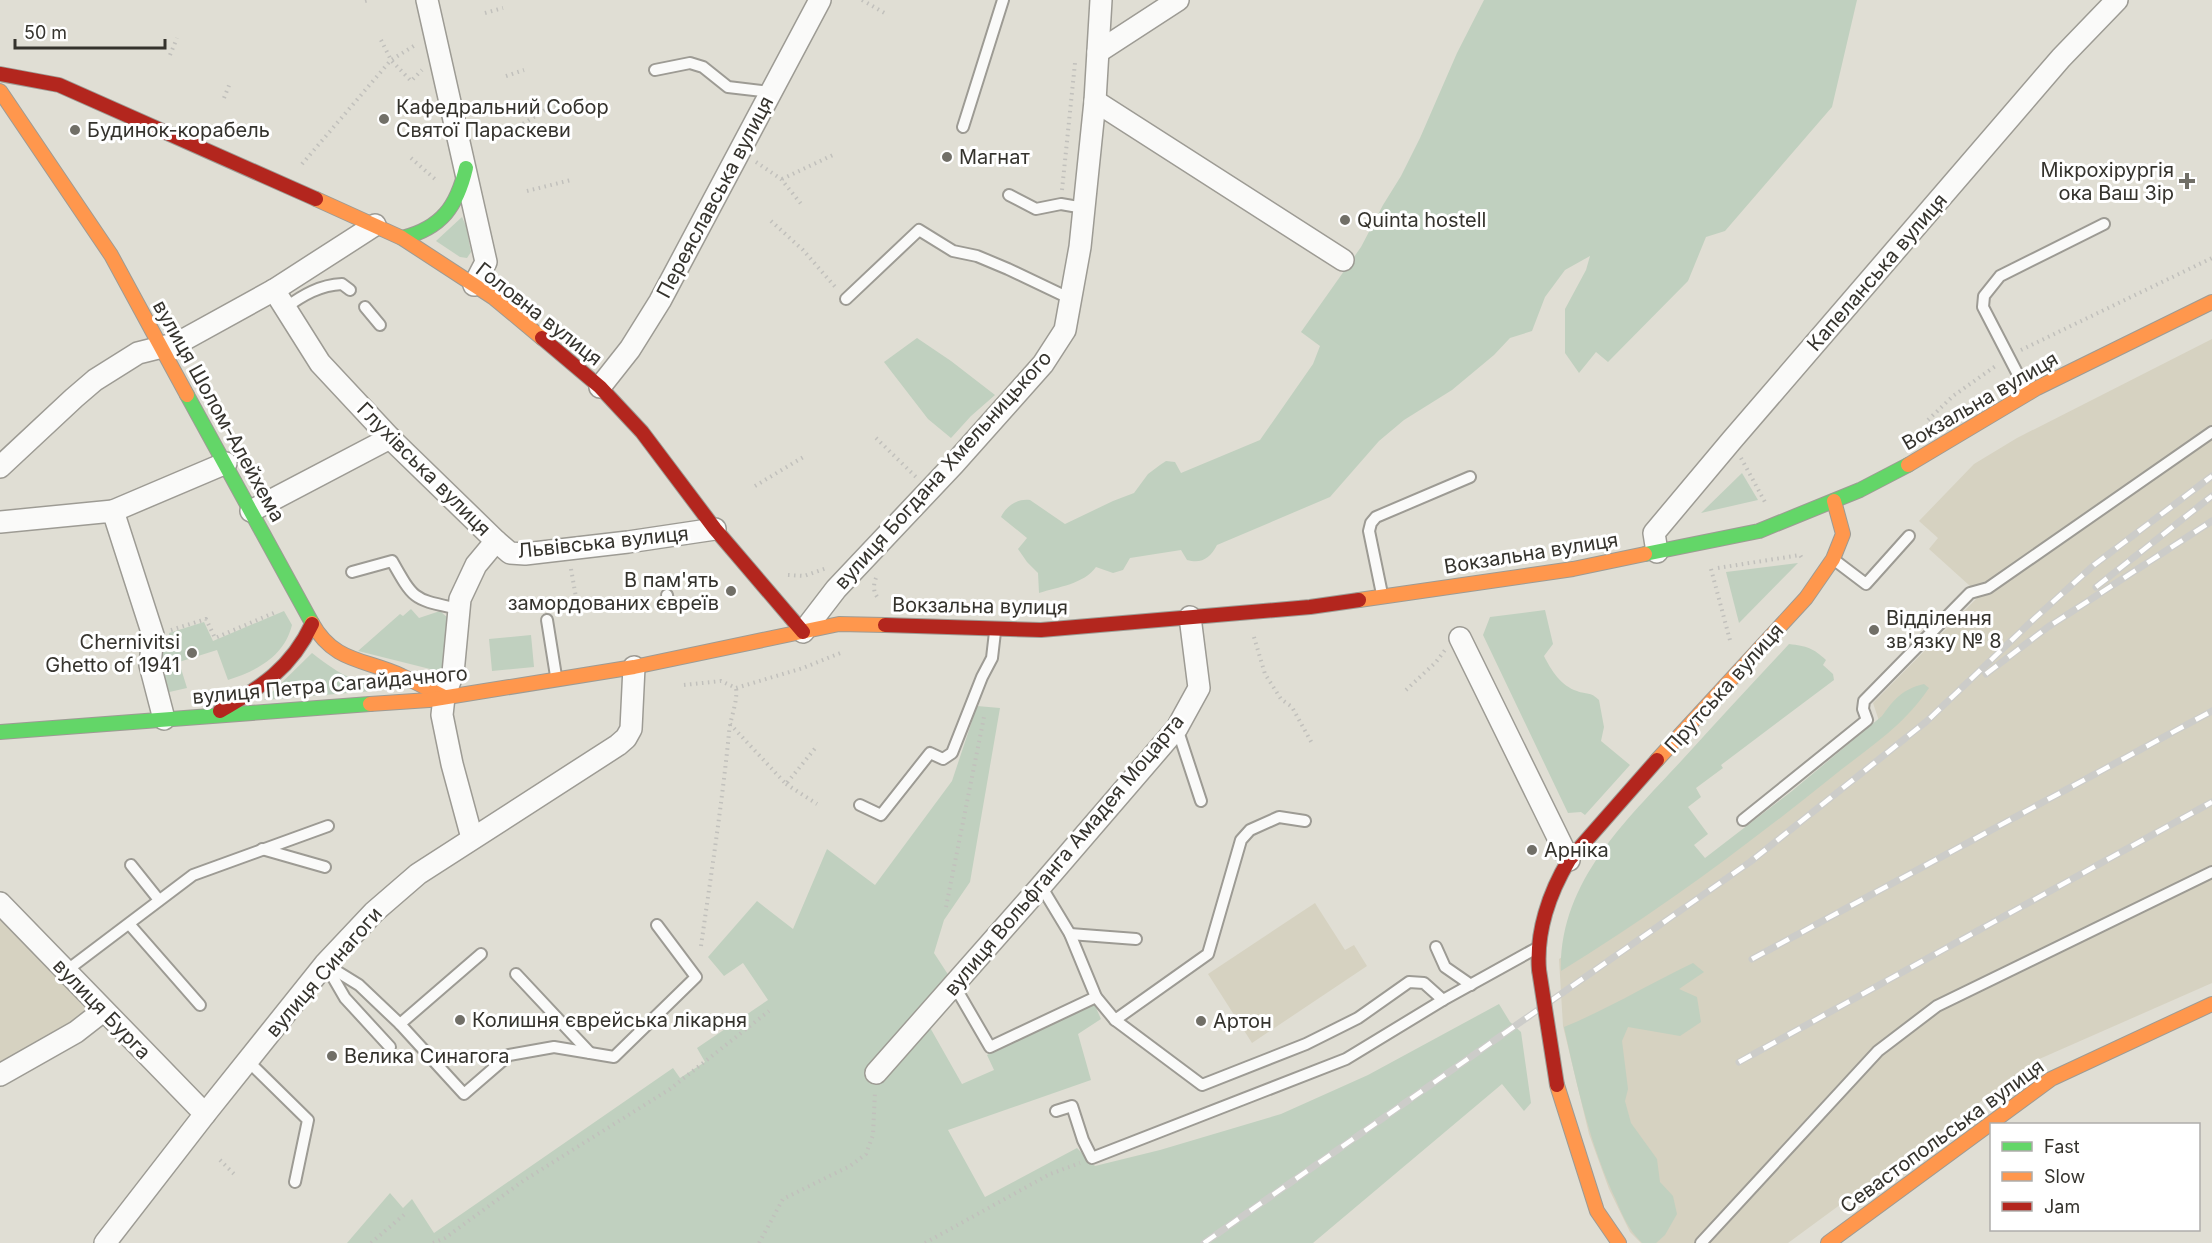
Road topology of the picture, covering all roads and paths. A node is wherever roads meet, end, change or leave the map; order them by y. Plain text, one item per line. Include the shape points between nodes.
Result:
1 (427, 0) edge
2 (820, 0) edge
3 (862, 0) edge
4 (1003, 0) edge
5 (1101, 0) edge
6 (1178, 0) edge
7 (2117, 0) edge
8 (502, 8) dead end
9 (485, 13) dead end
10 (888, 15) dead end
11 (177, 38) dead end
12 (381, 40) dead end
13 (420, 42) dead end
14 (1098, 52) junction
15 (170, 56) dead end
16 (1076, 57) dead end
17 (391, 60) junction
18 (426, 68) dead end
19 (524, 70) dead end
20 (656, 70) dead end
21 (0, 74) edge
22 (506, 76) dead end
23 (230, 83) dead end
24 (0, 91) edge
25 (770, 92) junction
26 (224, 98) dead end
27 (588, 100) dead end
28 (1095, 101) junction
29 (518, 127) dead end
30 (963, 127) dead end
31 (833, 155) dead end
32 (411, 158) dead end
33 (302, 165) dead end
34 (466, 168) junction
35 (749, 168) dead end
36 (782, 179) junction
37 (436, 180) dead end
38 (571, 180) dead end
39 (527, 191) dead end
40 (1009, 195) dead end
41 (1061, 204) junction
42 (802, 205) dead end
43 (1084, 208) junction
44 (771, 220) dead end
45 (2104, 224) dead end
46 (375, 225) junction
47 (402, 237) junction
48 (2212, 258) edge
49 (1343, 260) dead end
50 (474, 285) junction
51 (350, 290) dead end
52 (280, 299) junction
53 (846, 299) joint
54 (1071, 299) junction
55 (2212, 302) edge
56 (365, 307) dead end
57 (380, 325) dead end
58 (163, 347) junction
59 (2009, 356) junction
60 (600, 387) junction
61 (2028, 393) junction
62 (1920, 426) dead end
63 (2212, 432) edge
64 (390, 438) junction
65 (876, 438) dead end
66 (805, 456) dead end
67 (226, 463) junction
68 (0, 467) edge
69 (1746, 468) dead end
70 (1470, 477) dead end
71 (919, 480) dead end
72 (755, 486) dead end
73 (1761, 495) dead end
74 (1834, 501) junction
75 (112, 511) junction
76 (251, 511) junction
77 (0, 522) edge
78 (715, 529) junction
79 (1909, 536) dead end
80 (496, 541) junction
81 (1657, 552) junction
82 (1833, 559) junction
83 (834, 565) dead end
84 (1803, 566) dead end
85 (1711, 569) junction
86 (883, 570) dead end
87 (1700, 571) dead end
88 (352, 572) dead end
89 (782, 573) dead end
90 (574, 587) dead end
91 (1383, 596) junction
92 (577, 603) dead end
93 (884, 603) dead end
94 (459, 609) junction
95 (274, 613) dead end
96 (1190, 616) junction
97 (547, 620) dead end
98 (312, 624) junction
99 (995, 628) junction
100 (1252, 630) dead end
101 (802, 632) junction
102 (153, 635) junction
103 (1455, 642) joint
104 (847, 650) dead end
105 (1734, 653) dead end
106 (634, 667) junction
107 (556, 679) junction
108 (677, 686) dead end
109 (736, 688) junction
110 (1406, 690) dead end
111 (444, 697) junction
112 (986, 706) dead end
113 (212, 715) junction
114 (164, 718) junction
115 (729, 724) junction
116 (1177, 728) junction
117 (0, 732) edge
118 (1313, 745) dead end
119 (817, 746) dead end
120 (786, 784) junction
121 (1201, 801) dead end
122 (817, 804) dead end
123 (860, 805) dead end
124 (1743, 820) dead end
125 (1305, 822) dead end
126 (328, 826) dead end
127 (472, 838) junction
128 (262, 849) junction
129 (1569, 860) junction
130 (131, 865) dead end
131 (325, 867) dead end
132 (2212, 872) edge
133 (1041, 886) junction
134 (159, 900) junction
135 (0, 903) edge
136 (946, 907) dead end
137 (130, 925) junction
138 (657, 925) dead end
139 (1070, 933) junction
140 (1136, 939) dead end
141 (701, 946) dead end
142 (1436, 947) dead end
143 (1538, 948) junction
144 (481, 954) dead end
145 (325, 964) junction
146 (66, 971) junction
147 (516, 974) dead end
148 (954, 985) junction
149 (1471, 985) junction
150 (1096, 997) junction
151 (1443, 1000) junction
152 (2212, 1004) edge
153 (200, 1005) dead end
154 (103, 1011) junction
155 (769, 1011) dead end
156 (1115, 1020) junction
157 (400, 1024) junction
158 (390, 1047) dead end
159 (590, 1053) junction
160 (248, 1062) junction
161 (876, 1073) joint
162 (0, 1075) edge
163 (1056, 1111) dead end
164 (205, 1114) junction
165 (1991, 1123) edge
166 (1990, 1124) edge
167 (1092, 1158) junction
168 (220, 1160) dead end
169 (236, 1176) dead end
170 (295, 1182) dead end
171 (1596, 1211) junction
172 (406, 1213) dead end
173 (105, 1243) edge
174 (372, 1243) edge
175 (433, 1243) edge
176 (759, 1243) edge
177 (925, 1243) edge
178 (1606, 1243) edge
179 (1619, 1243) edge
180 (1701, 1243) edge
181 (1827, 1243) edge

1 - 34 street
2 - 25 street, Переяславська вулиця
3 - 10 path
4 - 30 lane
5 - 14 street, вулиця Богдана Хмельницького
6 - 14 street
7 - 81 street, Капеланська вулиця via 2061,58 1668,516 1654,533
8 - 9 path
11 - 15 path
12 - 17 path
13 - 17 path
14 - 28 street, вулиця Богдана Хмельницького
16 - 41 path
17 - 18 path via 411,81
17 - 33 path
19 - 22 path
20 - 25 lane via 690,63 703,67 728,87
21 - 46 main road, Головна вулиця via 59,85
23 - 26 path
24 - 58 main road, вулиця Шолом-Алейхема via 111,255
25 - 60 street, Переяславська вулиця via 660,301
27 - 29 path via 548,108
28 - 43 street, вулиця Богдана Хмельницького
28 - 49 street
31 - 36 path
32 - 37 path
34 - 47 main road via 460,192 446,213 428,228
34 - 50 street via 486,262
35 - 36 path via 753,160
36 - 42 path
38 - 39 path
40 - 41 lane via 1036,209
41 - 43 lane
43 - 54 street, вулиця Богдана Хмельницького
44 - 53 path
45 - 59 lane via 2000,276 1984,296 1983,307
46 - 47 main road, Головна вулиця
46 - 52 street
47 - 50 main road, Головна вулиця
48 - 59 path
50 - 60 main road, Головна вулиця
51 - 52 lane via 342,284 330,284
52 - 58 street
52 - 64 street, Глухівська вулиця via 320,363
53 - 54 lane via 919,230 953,251 977,256
54 - 101 street, вулиця Богдана Хмельницького via 1065,330 1044,364 836,589
55 - 61 main road, Вокзальна вулиця
56 - 57 lane
58 - 67 main road, вулиця Шолом-Алейхема
58 - 68 street via 138,353 95,380
59 - 61 lane
59 - 62 path via 1953,396
60 - 78 main road, Головна вулиця via 642,432
61 - 74 main road, Вокзальна вулиця via 1913,462
63 - 124 lane via 1988,588 1970,593 1864,701 1867,720
64 - 76 street
64 - 80 street, Глухівська вулиця
65 - 71 path
66 - 72 path
67 - 75 street
67 - 76 main road, вулиця Шолом-Алейхема
69 - 73 path
70 - 91 lane via 1376,517 1371,523
74 - 81 main road, Вокзальна вулиця via 1758,531
74 - 82 main road, Прутська вулиця via 1844,534
75 - 77 street
75 - 102 street
76 - 98 main road, вулиця Шолом-Алейхема
78 - 80 street, Львівська вулиця via 525,554 510,553
78 - 101 main road, Головна вулиця
79 - 82 lane via 1866,584
80 - 94 street, Глухівська вулиця via 476,565
81 - 91 main road, Вокзальна вулиця via 1573,569
82 - 129 main road, Прутська вулиця via 1806,598
83 - 89 path via 804,576
84 - 85 path via 1800,555
85 - 87 path
85 - 105 path
86 - 93 path via 873,583
88 - 94 lane via 392,561 419,600
90 - 92 path
91 - 96 main road, Вокзальна вулиця via 1310,607
94 - 111 street, Глухівська вулиця via 453,673
95 - 102 path via 215,638 206,619
96 - 99 main road, Вокзальна вулиця via 1041,630
96 - 116 street, вулиця Вольфганга Амадея Моцарта via 1199,688
97 - 107 lane
98 - 111 main road, вулиця Шолом-Алейхема via 339,654 401,675
98 - 113 main road via 301,648 281,672
99 - 101 main road, Вокзальна вулиця via 839,624
99 - 123 lane via 992,658 952,753 943,759 930,753 881,815
100 - 118 path via 1265,674 1281,699 1292,708
101 - 106 main road, вулиця Петра Сагайдачного via 682,651
102 - 114 street via 150,665
103 - 110 path
103 - 129 street
104 - 109 path
106 - 107 main road, вулиця Петра Сагайдачного
106 - 127 street, вулиця Синагоги via 631,729 626,738
107 - 111 main road, вулиця Петра Сагайдачного
108 - 109 path via 721,681
109 - 115 path
111 - 113 main road, вулиця Петра Сагайдачного
111 - 127 street, Глухівська вулиця via 442,715
112 - 136 path
113 - 114 main road, вулиця Петра Сагайдачного
114 - 117 main road, вулиця Петра Сагайдачного
115 - 120 path
115 - 141 path
116 - 121 lane
116 - 133 street, вулиця Вольфганга Амадея Моцарта
119 - 120 path
120 - 122 path
125 - 156 lane via 1279,817 1250,830 1241,840 1208,954
126 - 128 lane
127 - 145 street, вулиця Синагоги via 399,889
128 - 131 lane
128 - 134 lane via 193,875
129 - 143 main road, Прутська вулиця via 1552,894
130 - 134 lane
132 - 180 lane via 1937,1006 1878,1051
133 - 139 lane
133 - 148 street, вулиця Вольфганга Амадея Моцарта
134 - 137 lane
135 - 146 street, вулиця Бурга
137 - 146 lane
137 - 153 lane
138 - 159 lane via 696,978 614,1057
139 - 140 lane
139 - 150 lane
142 - 149 lane via 1445,967
143 - 149 lane
143 - 171 main road, Прутська вулиця, bridge via 1557,1085
144 - 157 lane
145 - 157 lane via 359,985
145 - 158 lane via 345,998
145 - 160 street, вулиця Синагоги
146 - 154 street, вулиця Бурга
147 - 159 lane
148 - 150 lane via 990,1047
148 - 161 street, вулиця Вольфганга Амадея Моцарта
149 - 151 lane
150 - 156 lane
151 - 156 lane via 1424,983 1409,982 1358,1018 1306,1044 1202,1085
151 - 167 lane via 1346,1059
152 - 165 main road, Севастопольська вулиця via 2051,1079
154 - 162 street via 76,1032
154 - 164 street, вулиця Бурга
155 - 175 path via 670,1089 523,1180
157 - 159 lane via 464,1094 509,1055 554,1047
160 - 164 street, вулиця Синагоги
160 - 170 lane via 308,1120
161 - 176 path via 873,1135 866,1154 783,1199
163 - 167 lane via 1072,1106
164 - 173 street, вулиця Синагоги
166 - 181 main road, Севастопольська вулиця
167 - 177 path via 1050,1174
168 - 169 path
171 - 178 main road
171 - 179 main road, Прутська вулиця
172 - 174 path

